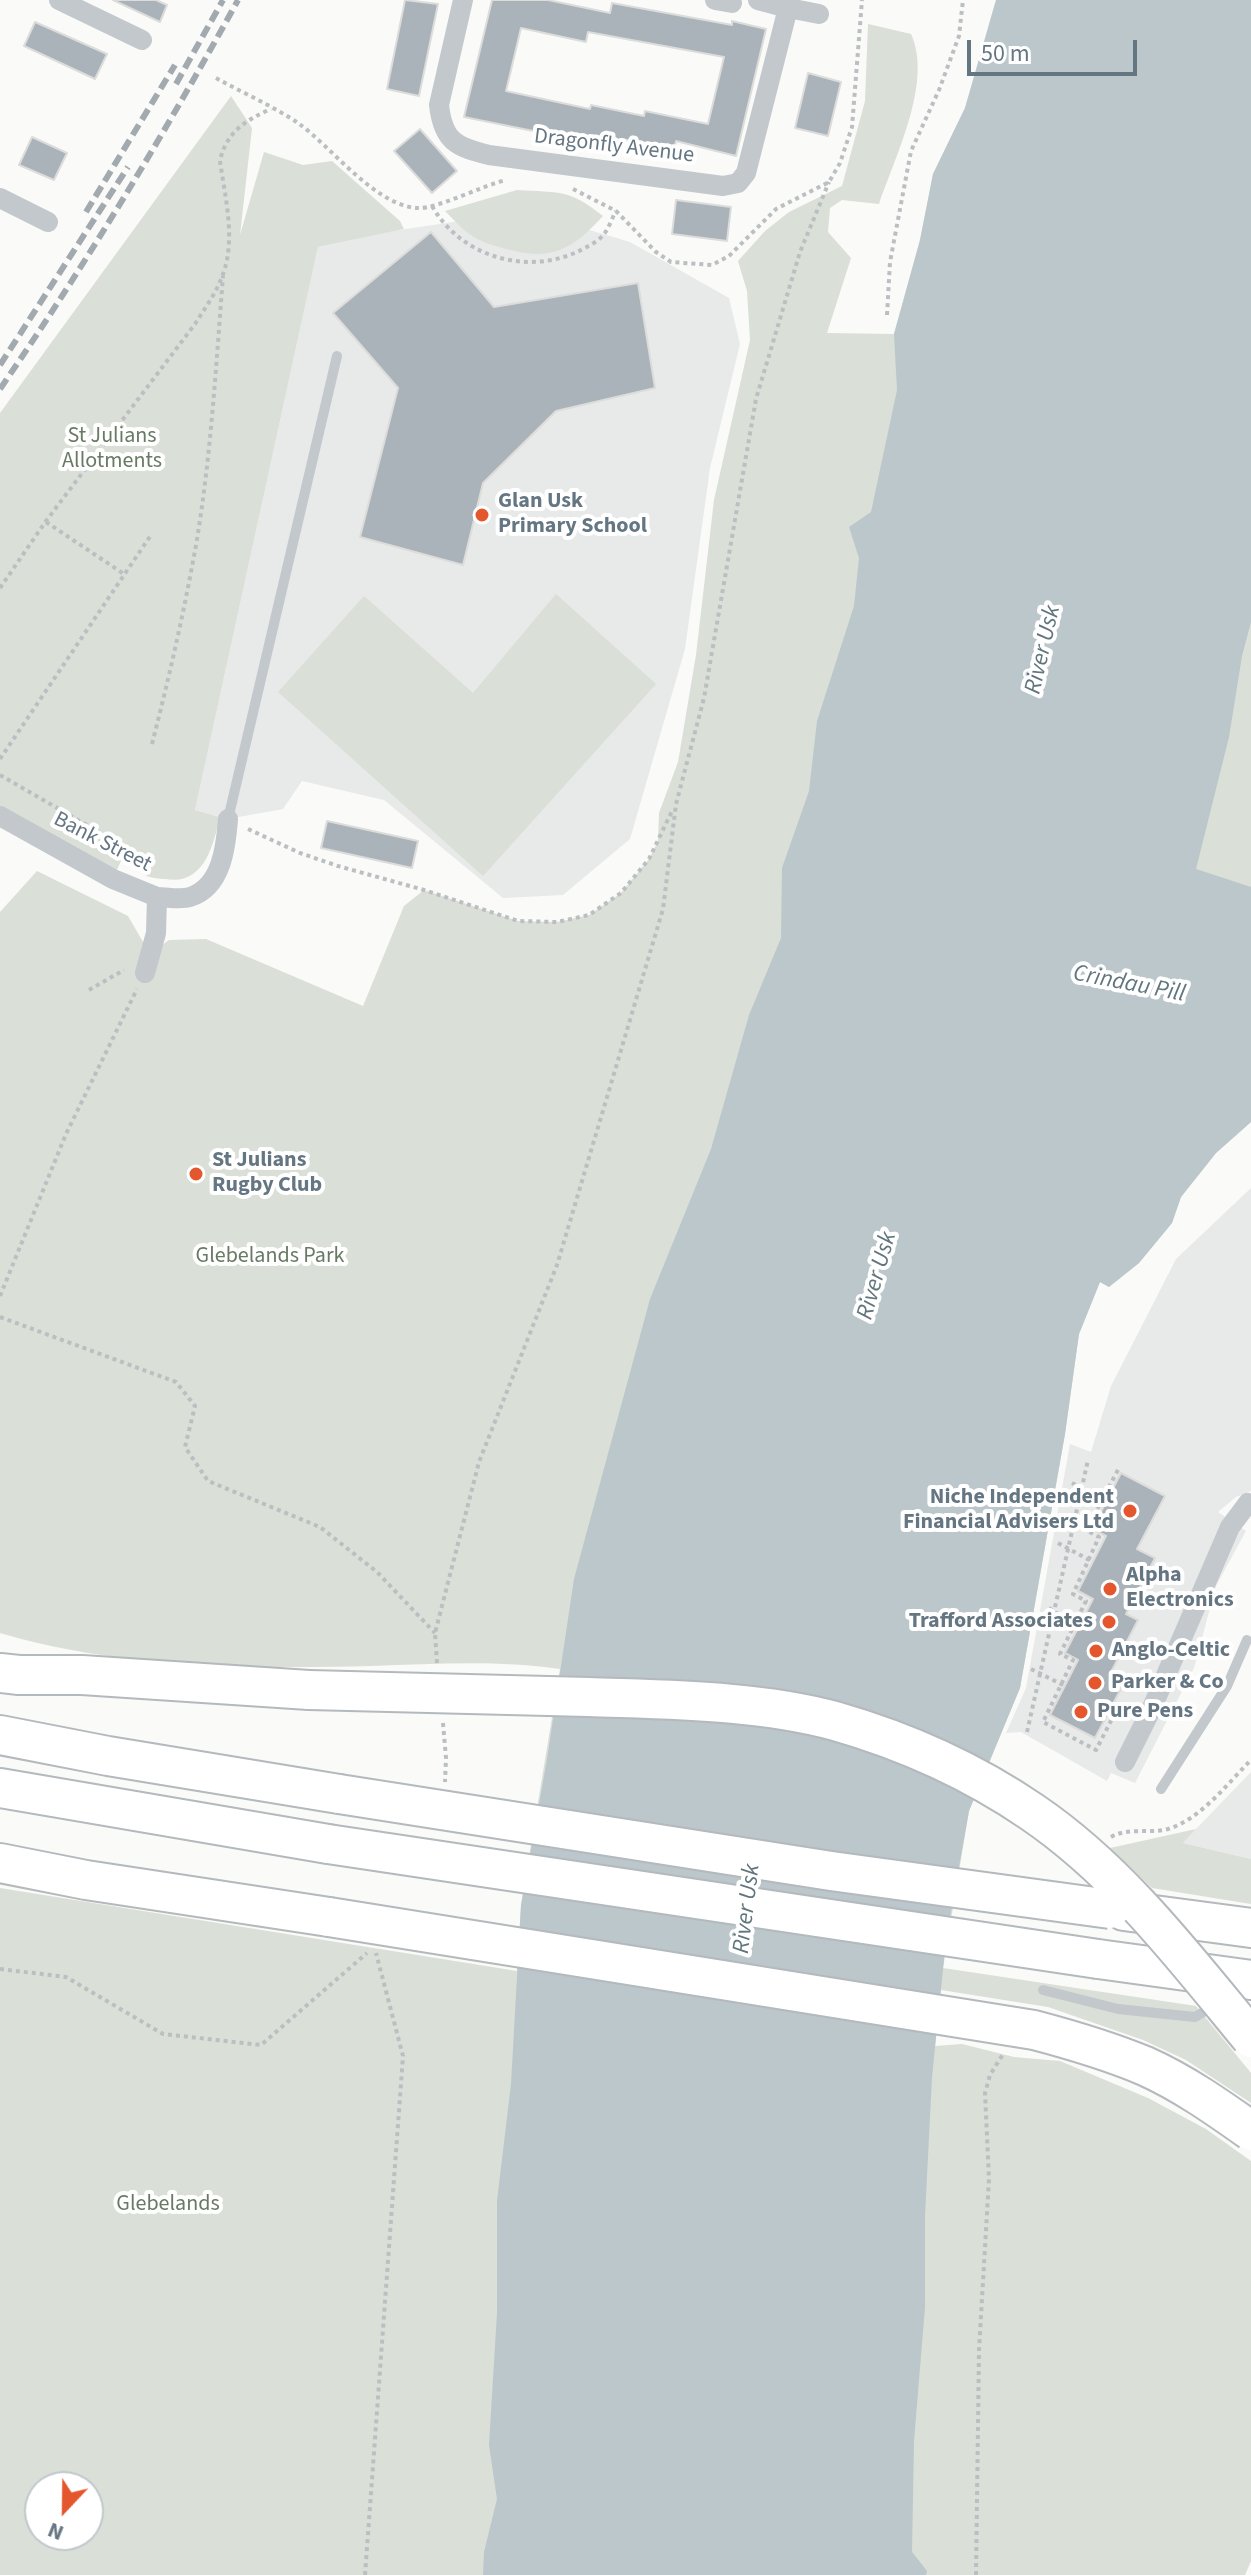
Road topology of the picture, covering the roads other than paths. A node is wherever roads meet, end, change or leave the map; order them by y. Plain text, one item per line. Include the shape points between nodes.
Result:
1 (59, 0) edge
2 (463, 0) edge
3 (758, 0) edge
4 (788, 8) junction
5 (819, 14) dead end
6 (142, 40) dead end
7 (0, 198) edge
8 (48, 222) dead end
9 (337, 356) dead end
10 (0, 816) edge
11 (228, 819) joint
12 (157, 897) junction
13 (148, 963) road end
14 (1251, 1504) edge
15 (1250, 1638) edge
16 (0, 1673) edge
17 (0, 1735) edge
18 (1125, 1762) dead end
19 (0, 1788) edge
20 (1161, 1789) dead end
21 (0, 1863) edge
22 (1251, 1928) edge
23 (1243, 1987) edge
24 (1043, 1990) dead end
25 (1251, 2038) edge
26 (1251, 2131) edge

1 - 6 street
2 - 4 street, Dragonfly Avenue via 439,105 450,139 489,155 723,186 738,183 746,173
3 - 4 street
4 - 5 street
7 - 8 street
9 - 11 lane
10 - 12 street, Bank Street via 113,879
11 - 12 street via 225,856 208,882 194,896
12 - 13 street, Bank Street
14 - 18 street via 1230,1527
15 - 20 lane via 1227,1686
16 - 25 highway, bridge via 309,1690 645,1699 766,1708 832,1721 909,1745 1032,1812 1114,1881
17 - 22 highway, bridge via 831,1871
19 - 23 highway, bridge via 328,1844 1098,1959
21 - 26 highway, bridge via 1034,2030 1147,2067
23 - 24 lane via 1195,2017 1118,2009

